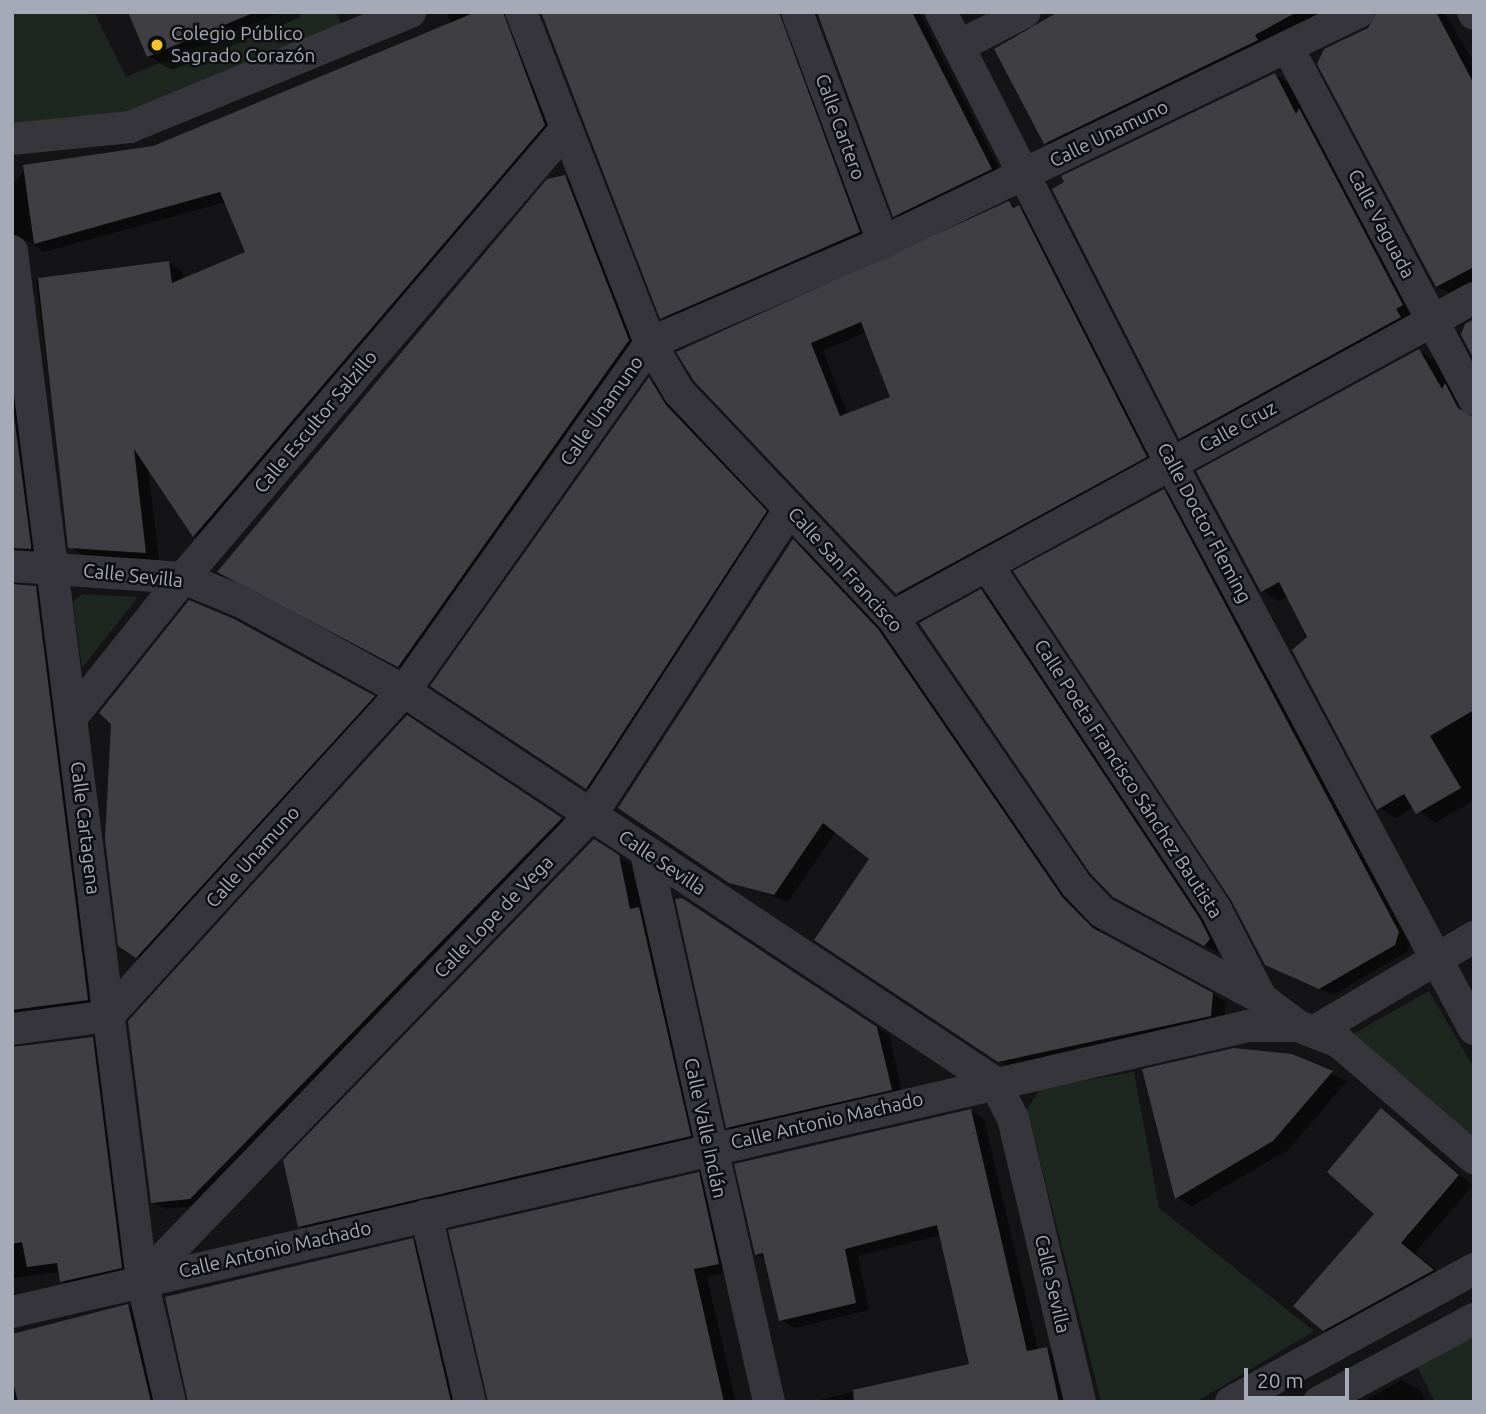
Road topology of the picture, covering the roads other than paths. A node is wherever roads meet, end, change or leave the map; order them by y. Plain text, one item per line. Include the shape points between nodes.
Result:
1 (410, 12) edge
2 (521, 12) edge
3 (797, 12) edge
4 (941, 12) edge
5 (1025, 12) edge
6 (1359, 12) edge
7 (358, 22) edge
8 (959, 46) junction
9 (1288, 48) junction
10 (565, 130) junction
11 (12, 139) edge
12 (1024, 176) junction
13 (883, 242) junction
14 (12, 251) edge
15 (1474, 298) edge
16 (1432, 321) junction
17 (650, 343) junction
18 (1474, 399) edge
19 (1171, 464) junction
20 (790, 509) junction
21 (987, 565) junction
22 (12, 566) edge
23 (53, 568) junction
24 (183, 578) junction
25 (891, 617) junction
26 (404, 691) junction
27 (71, 719) junction
28 (592, 815) junction
29 (646, 853) junction
30 (1474, 937) edge
31 (1436, 957) junction
32 (1261, 998) junction
33 (108, 1016) junction
34 (1471, 1019) edge
35 (1307, 1028) junction
36 (12, 1030) edge
37 (994, 1082) junction
38 (709, 1148) junction
39 (1474, 1158) edge
40 (212, 1212) junction
41 (426, 1215) junction
42 (235, 1259) junction
43 (1474, 1269) edge
44 (142, 1280) junction
45 (12, 1312) edge
46 (1474, 1320) edge
47 (1266, 1393) edge
48 (170, 1402) edge
49 (470, 1402) edge
50 (769, 1402) edge
51 (1080, 1402) edge
52 (1231, 1402) edge
53 (1319, 1402) edge

1 - 7 street
2 - 10 street, Calle San Francisco
3 - 13 street, Calle Cartero
4 - 8 street, Calle Doctor Fleming
5 - 8 street
6 - 9 street, Calle Unamuno
7 - 11 street via 130,127
8 - 12 street, Calle Doctor Fleming
9 - 12 street, Calle Unamuno
9 - 16 street, Calle Vaguada
10 - 17 street, Calle San Francisco
10 - 24 street, Calle Escultor Salzillo
12 - 13 street, Calle Unamuno
12 - 19 street, Calle Doctor Fleming
13 - 17 street, Calle Unamuno
14 - 23 street, Calle Cartagena
15 - 16 street, Calle Cruz
16 - 18 street, Calle Vaguada
16 - 19 street, Calle Cruz
17 - 20 street, Calle San Francisco via 679,392
17 - 26 street, Calle Unamuno
19 - 21 street, Calle Cruz
19 - 31 street, Calle Doctor Fleming
20 - 25 street, Calle San Francisco
20 - 28 street, Calle Lope de Vega
21 - 25 street, Calle Cruz
21 - 32 street, Calle Poeta Francisco Sánchez Bautista via 1216,910
22 - 23 street, Calle Sevilla
23 - 24 street, Calle Sevilla
23 - 27 street, Calle Cartagena
24 - 26 street, Calle Sevilla via 242,602
24 - 27 street, Calle Escultor Salzillo
25 - 32 street, Calle San Francisco via 1076,885 1102,912
26 - 28 street, Calle Sevilla
26 - 33 street, Calle Unamuno
27 - 33 street, Calle Cartagena
28 - 29 street, Calle Sevilla
28 - 40 street, Calle Lope de Vega
29 - 37 street, Calle Sevilla
29 - 38 street, Calle Valle Inclán
30 - 31 street
31 - 34 street, Calle Doctor Fleming
31 - 35 street
32 - 35 street, Calle San Francisco
33 - 36 street
33 - 44 street, Calle Cartagena
35 - 37 street, Calle Antonio Machado via 1248,1026
35 - 39 street, Calle Antonio Machado via 1339,1042
37 - 38 street, Calle Antonio Machado
37 - 51 street, Calle Sevilla via 1013,1118
38 - 41 street, Calle Antonio Machado
38 - 50 street, Calle Valle Inclán
40 - 42 street
40 - 44 street, Calle Lope de Vega
41 - 42 street, Calle Antonio Machado
41 - 49 street
42 - 44 street, Calle Antonio Machado
43 - 47 street
44 - 45 street, Calle Antonio Machado
44 - 48 street, Calle Cartagena
46 - 53 street
47 - 52 street

